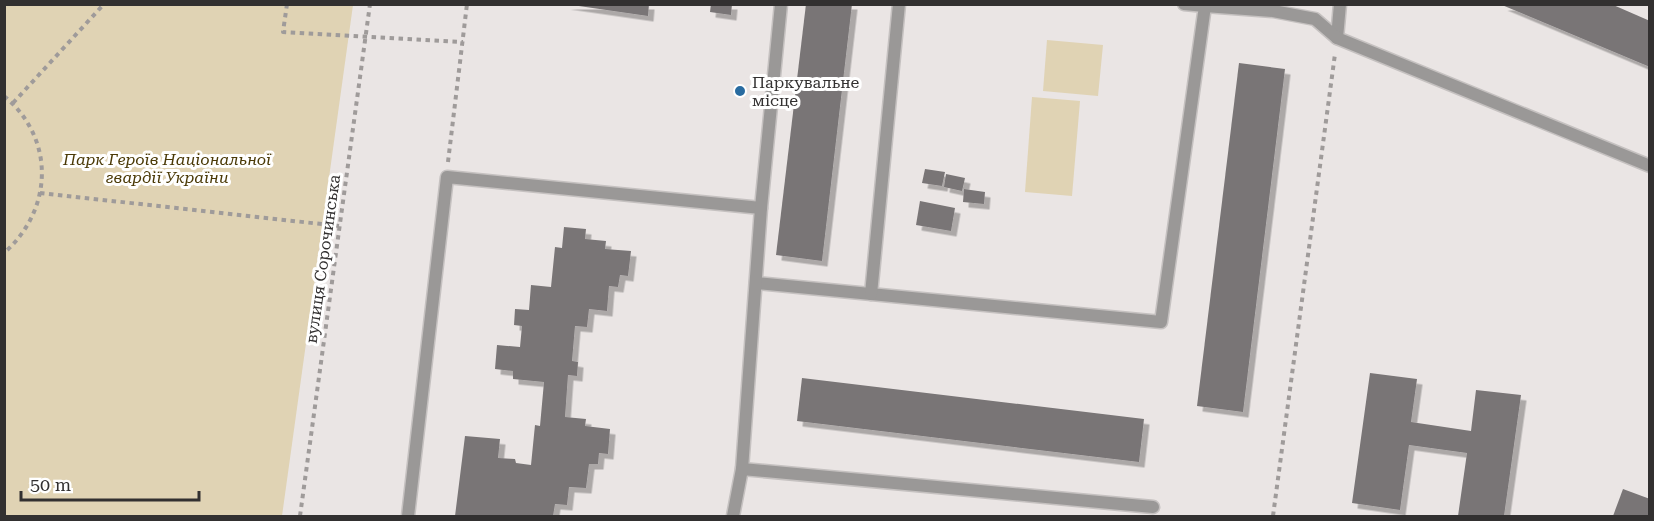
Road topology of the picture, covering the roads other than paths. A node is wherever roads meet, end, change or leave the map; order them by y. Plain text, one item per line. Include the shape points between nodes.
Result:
1 (781, 4) edge
2 (899, 4) edge
3 (1184, 4) edge
4 (1340, 4) edge
5 (1205, 6) edge
6 (1337, 38) junction
7 (1650, 166) edge
8 (761, 208) junction
9 (756, 283) junction
10 (871, 294) junction
11 (742, 469) junction
12 (1153, 507) dead end
13 (408, 516) edge
14 (733, 516) edge

1 - 8 lane
2 - 10 lane
3 - 5 lane
4 - 6 lane
5 - 6 lane via 1273,11 1315,19
5 - 10 lane via 1161,322
6 - 7 lane
8 - 9 lane
8 - 13 lane via 447,177
9 - 10 lane
9 - 11 lane
11 - 12 lane
11 - 14 lane

